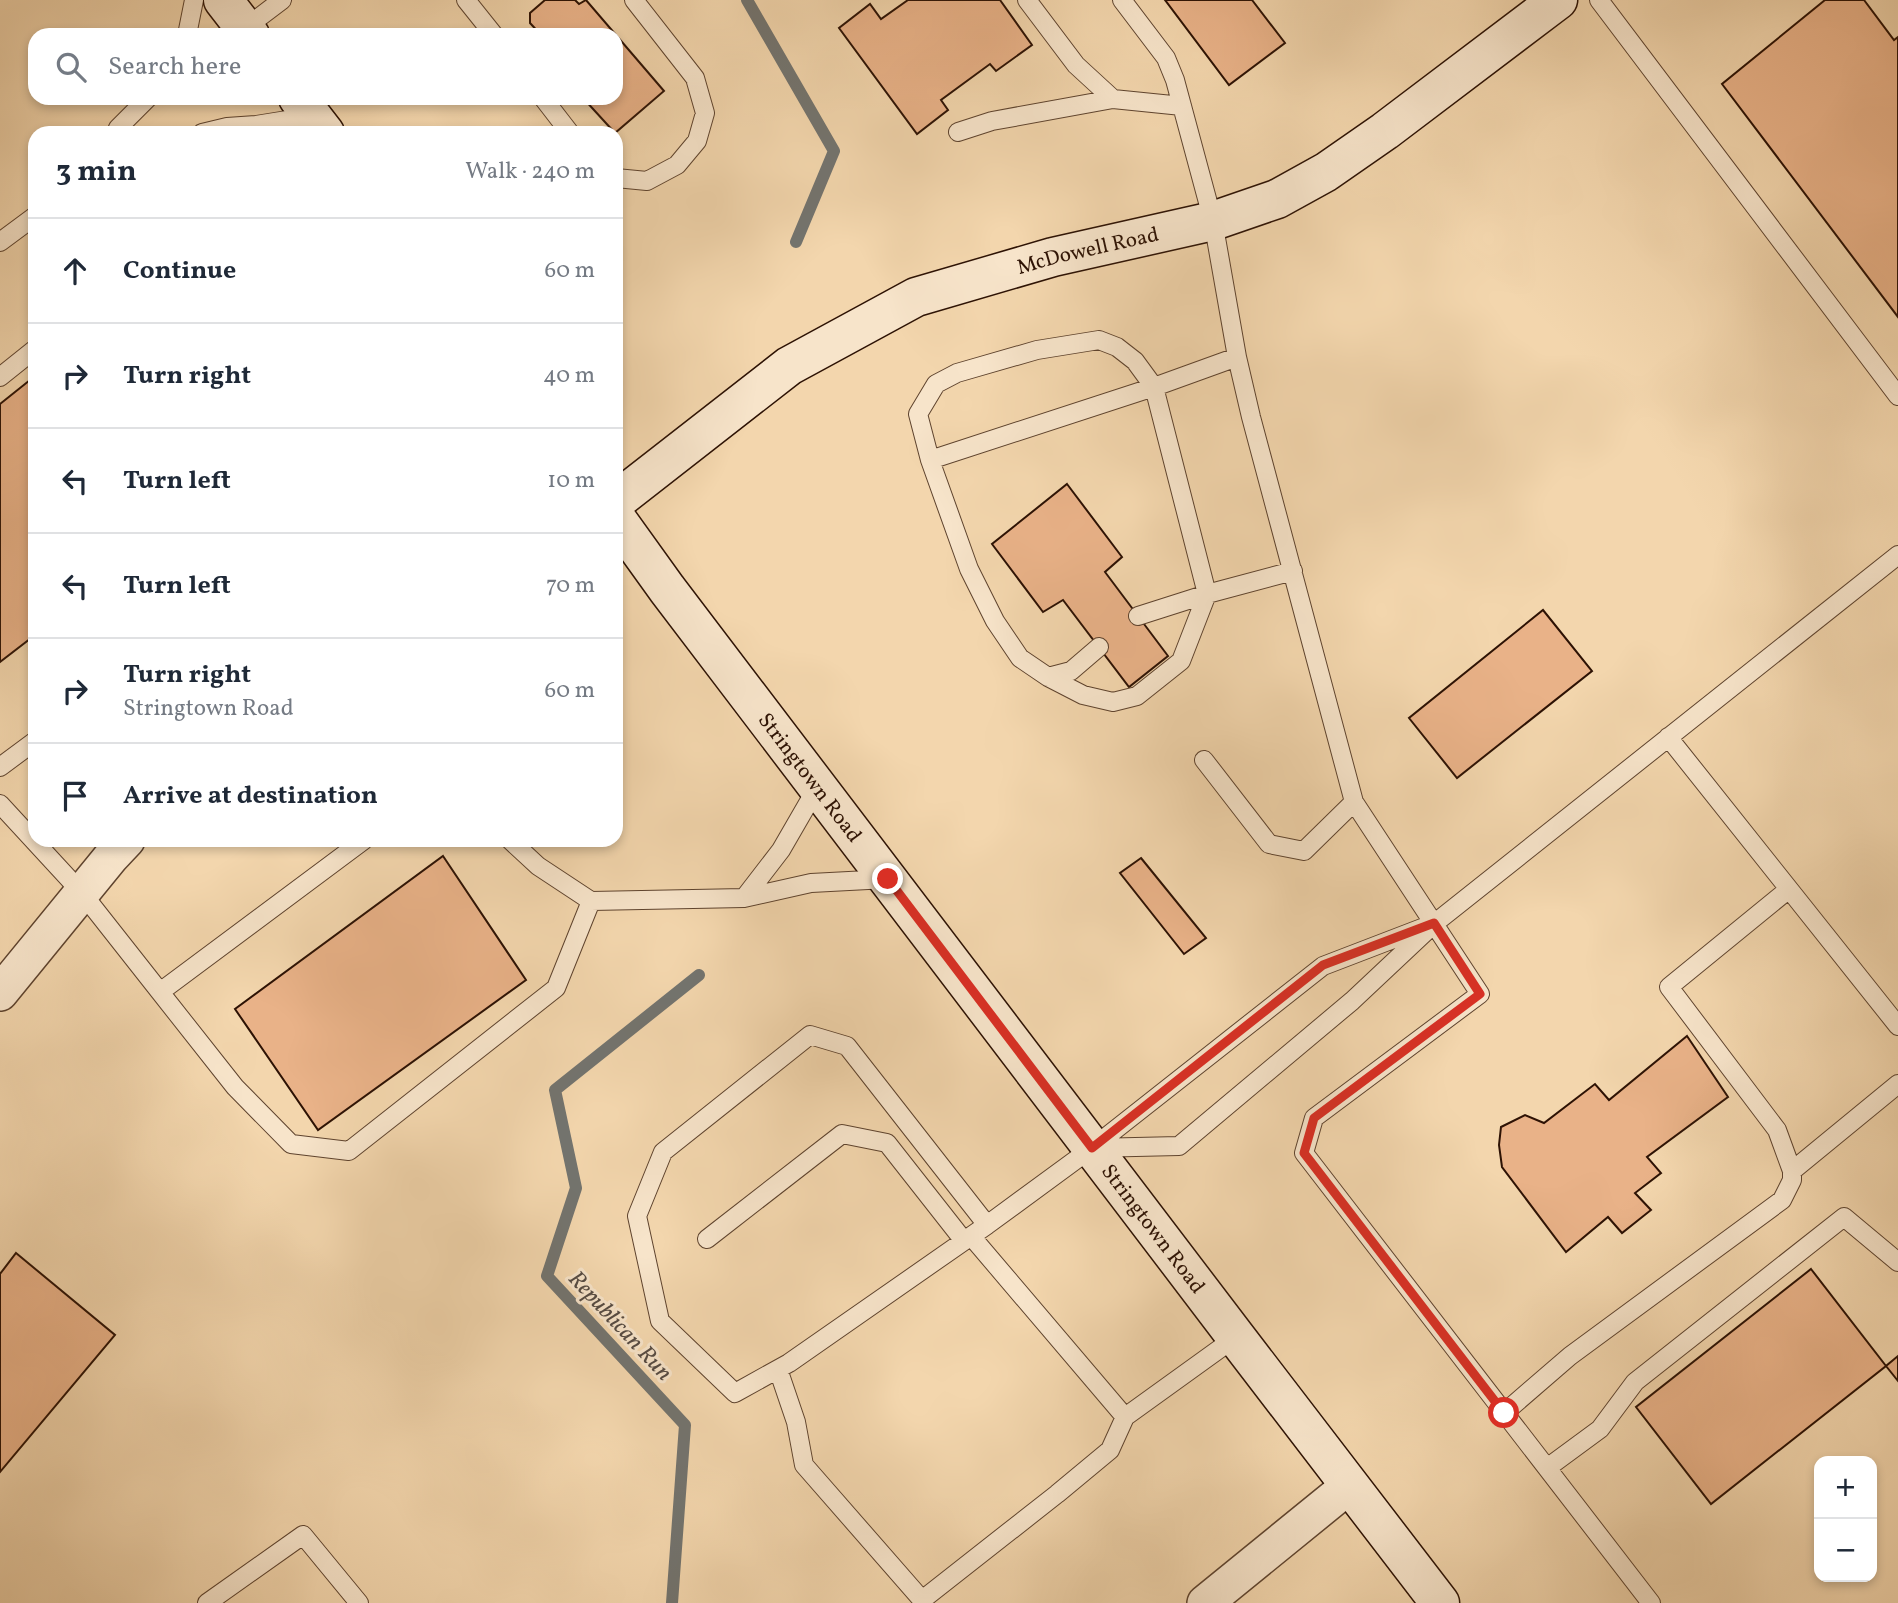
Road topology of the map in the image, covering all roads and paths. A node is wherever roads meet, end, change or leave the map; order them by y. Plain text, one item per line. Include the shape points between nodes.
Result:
1 (194, 0) edge
2 (282, 0) edge
3 (466, 0) edge
4 (634, 0) edge
5 (1027, 0) edge
6 (1122, 0) edge
7 (1558, 0) edge
8 (1599, 0) edge
9 (239, 21) edge
10 (188, 28) edge
11 (488, 28) edge
12 (1113, 99) junction
13 (141, 105) edge
14 (548, 105) edge
15 (1182, 106) junction
16 (312, 116) edge
17 (120, 126) edge
18 (242, 126) edge
19 (564, 126) edge
20 (958, 132) dead end
21 (623, 178) edge
22 (28, 221) edge
23 (1213, 221) junction
24 (0, 242) edge
25 (28, 355) edge
26 (1237, 357) junction
27 (0, 377) edge
28 (1154, 387) junction
29 (1898, 396) edge
30 (930, 460) junction
31 (623, 496) edge
32 (623, 528) edge
33 (1898, 555) edge
34 (1293, 571) junction
35 (1207, 594) junction
36 (1138, 617) dead end
37 (1099, 647) dead end
38 (1048, 677) junction
39 (1668, 737) junction
40 (28, 746) edge
41 (1204, 760) dead end
42 (0, 767) edge
43 (818, 786) junction
44 (1354, 802) junction
45 (0, 804) edge
46 (28, 834) edge
47 (40, 847) edge
48 (120, 847) edge
49 (354, 847) edge
50 (518, 847) edge
51 (888, 879) junction
52 (1789, 889) junction
53 (82, 892) junction
54 (744, 898) junction
55 (591, 901) junction
56 (1434, 923) junction
57 (160, 992) junction
58 (0, 993) edge
59 (1898, 1026) edge
60 (1898, 1084) edge
61 (1092, 1148) junction
62 (1792, 1171) junction
63 (986, 1225) junction
64 (967, 1238) junction
65 (707, 1239) dead end
66 (1898, 1262) edge
67 (1236, 1337) junction
68 (778, 1369) junction
69 (1504, 1413) junction
70 (1125, 1417) junction
71 (1547, 1468) junction
72 (1350, 1485) junction
73 (207, 1603) edge
74 (359, 1603) edge
75 (1205, 1603) edge
76 (1440, 1603) edge
77 (1651, 1603) edge

1 - 10 lane
2 - 9 lane
3 - 11 lane
4 - 21 lane via 695,78 705,113 697,141 677,165 647,181
5 - 12 lane via 1076,65
6 - 15 lane via 1166,58
7 - 23 main road, McDowell Road via 1326,172 1277,199
8 - 29 lane
12 - 15 lane
12 - 20 lane via 992,121
13 - 17 lane
14 - 19 lane
15 - 23 lane
16 - 18 lane
22 - 24 lane
23 - 26 lane
23 - 31 main road, McDowell Road via 1052,257 916,297 789,366
25 - 27 lane
26 - 28 lane
26 - 34 lane
28 - 30 lane
28 - 30 lane via 1135,360 1099,340 1037,350 957,373 936,384 918,414
28 - 35 lane
30 - 38 lane via 969,569 995,621 1020,658
32 - 43 main road, Stringtown Road
33 - 39 lane
34 - 35 lane
34 - 44 lane
35 - 36 lane
35 - 38 lane via 1181,662 1137,696 1113,702 1083,695
37 - 38 lane via 1071,671
39 - 52 lane
39 - 56 lane
40 - 42 lane
41 - 44 lane via 1269,844 1304,852
43 - 51 main road, Stringtown Road
43 - 54 lane via 781,850
44 - 56 lane
45 - 46 lane
47 - 53 lane
48 - 53 street
49 - 57 lane
50 - 55 lane
51 - 54 lane via 811,883
51 - 61 main road, Stringtown Road
52 - 59 lane
52 - 62 lane via 1669,986 1777,1130
53 - 57 lane
53 - 58 street
54 - 55 lane
55 - 57 lane via 556,988 349,1150 291,1144 235,1087
56 - 61 lane via 1323,965
56 - 61 lane via 1352,1001 1179,1146
56 - 69 lane via 1480,994 1314,1118 1304,1153
60 - 62 lane
61 - 63 lane
61 - 67 main road, Stringtown Road
62 - 69 lane via 1782,1200 1570,1356
63 - 64 lane
63 - 68 lane via 847,1046 810,1035 663,1152 636,1216 660,1321 734,1393
64 - 65 lane via 887,1143 842,1134
64 - 68 lane
64 - 70 lane
66 - 71 lane via 1844,1217 1635,1382 1600,1429
67 - 70 lane
67 - 72 main road, Stringtown Road
68 - 70 lane via 796,1422 804,1465 922,1600 1110,1450
69 - 71 lane
71 - 77 lane
72 - 75 street
72 - 76 main road, Stringtown Road
73 - 74 lane via 303,1535

